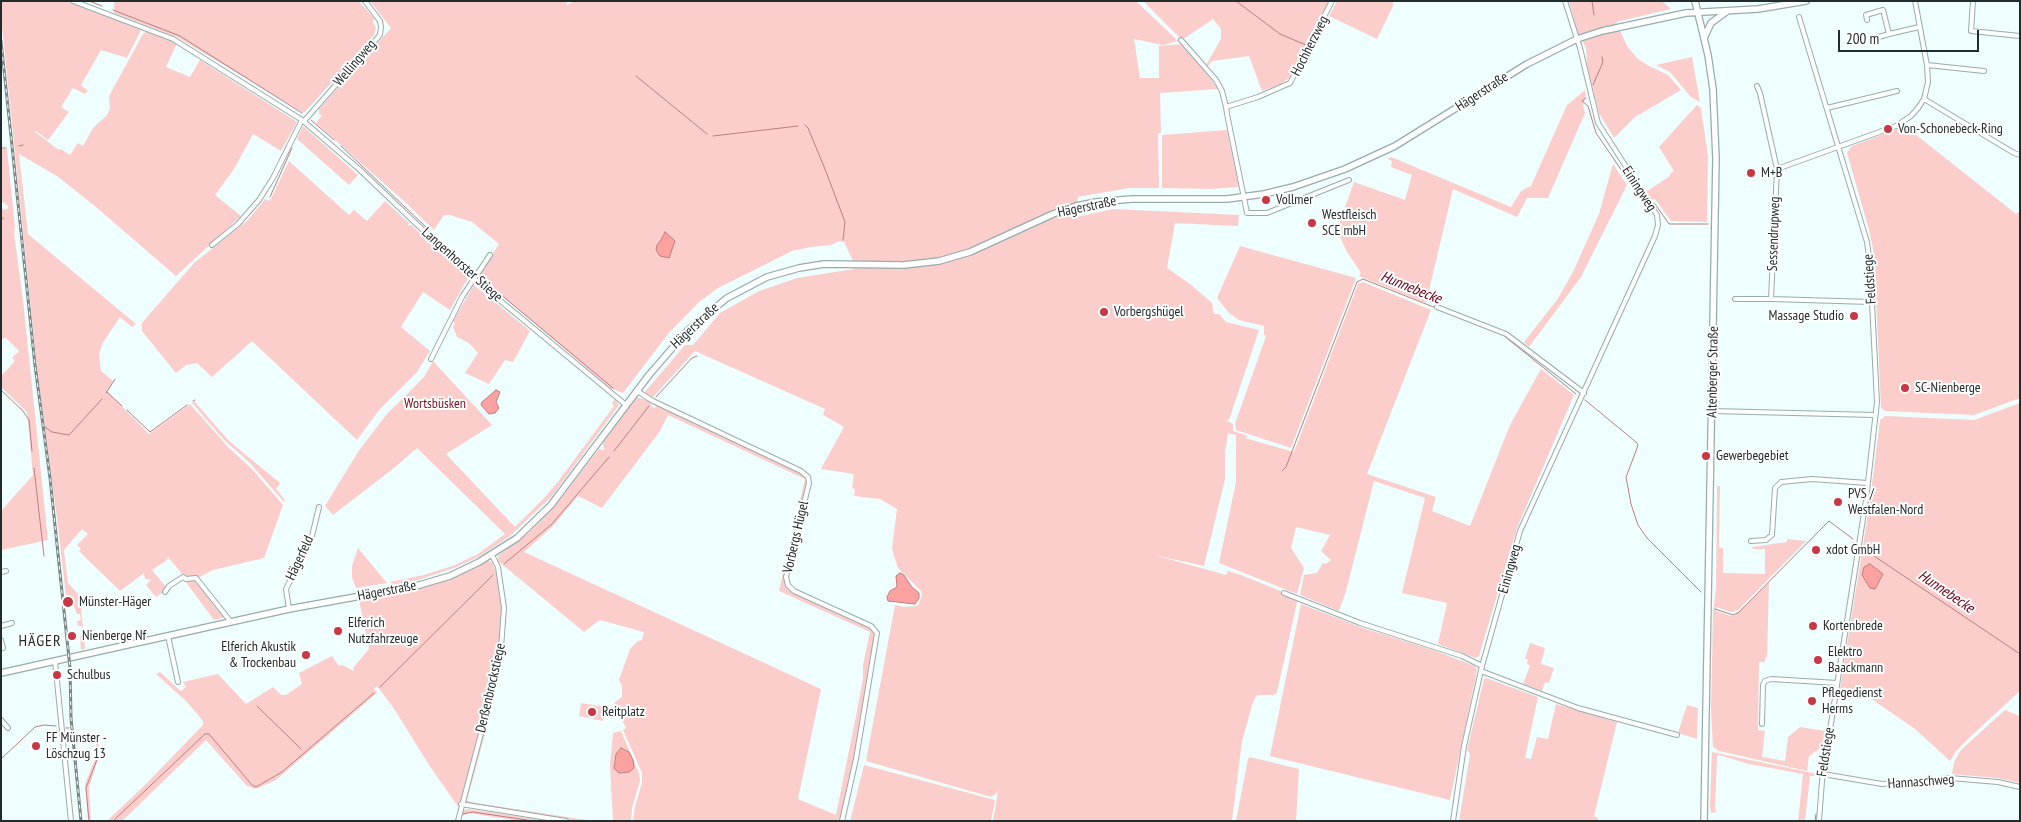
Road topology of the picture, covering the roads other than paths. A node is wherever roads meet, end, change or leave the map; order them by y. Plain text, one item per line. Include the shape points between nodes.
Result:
1 (73, 1) edge
2 (365, 1) edge
3 (1332, 1) edge
4 (1565, 1) edge
5 (1695, 1) edge
6 (1806, 1) edge
7 (1914, 1) edge
8 (1973, 1) edge
9 (1728, 11) junction
10 (1698, 12) junction
11 (1799, 17) dead end
12 (1867, 20) dead end
13 (1919, 27) junction
14 (1890, 34) junction
15 (2020, 36) edge
16 (1704, 38) junction
17 (1577, 39) junction
18 (1181, 40) dead end
19 (1872, 40) dead end
20 (1928, 64) junction
21 (1984, 71) dead end
22 (1757, 86) dead end
23 (1897, 91) dead end
24 (1924, 99) junction
25 (1226, 107) junction
26 (1828, 108) junction
27 (303, 121) junction
28 (1839, 147) junction
29 (2020, 155) edge
30 (1777, 169) junction
31 (1349, 180) dead end
32 (1244, 197) junction
33 (212, 245) dead end
34 (490, 255) dead end
35 (473, 278) junction
36 (1735, 298) dead end
37 (1771, 299) junction
38 (1871, 302) junction
39 (1437, 306) dead end
40 (431, 359) dead end
41 (637, 391) junction
42 (1584, 393) junction
43 (626, 405) junction
44 (1712, 411) junction
45 (1875, 415) junction
46 (1867, 483) junction
47 (319, 507) dead end
48 (1751, 541) dead end
49 (492, 555) junction
50 (165, 592) dead end
51 (1284, 593) dead end
52 (289, 609) junction
53 (231, 622) junction
54 (12, 623) dead end
55 (1, 626) edge
56 (168, 636) junction
57 (1, 640) edge
58 (3, 648) dead end
59 (55, 661) junction
60 (1482, 666) junction
61 (1481, 672) junction
62 (1, 673) edge
63 (178, 682) dead end
64 (1837, 684) junction
65 (1, 720) edge
66 (1762, 724) dead end
67 (8, 728) dead end
68 (1677, 736) dead end
69 (1823, 774) junction
70 (2020, 787) edge
71 (461, 804) junction
72 (71, 821) edge
73 (458, 821) edge
74 (566, 821) edge
75 (842, 821) edge
76 (1453, 821) edge
77 (1704, 821) edge
78 (1819, 821) edge

1 - 27 street, Langenhorster Stiege via 173,39
2 - 27 street, Wellingweg via 380,21 380,35
3 - 25 street, Hochherzweg via 1290,83
4 - 17 street
5 - 10 main road, Altenberger Straße
6 - 9 main road, Hägerstraße
7 - 13 street
8 - 15 street via 1971,31
9 - 10 main road, Hägerstraße
9 - 16 main road via 1711,23
10 - 16 main road, Altenberger Straße
10 - 17 main road, Hägerstraße via 1632,24
11 - 26 street, Feldstiege
12 - 14 street via 1866,15 1883,10
13 - 14 street
13 - 20 street
14 - 19 street
16 - 44 main road, Altenberger Straße via 1713,88 1716,159
17 - 32 main road, Hägerstraße via 1527,64 1417,133 1372,157 1309,183
17 - 42 street, Einingweg via 1598,123 1656,215 1658,225 1656,236
18 - 25 street via 1216,80
20 - 21 street
20 - 24 street
22 - 30 street, Sessendrupweg
23 - 26 street
24 - 28 street via 1903,123
24 - 29 street
25 - 32 street
26 - 28 street, Feldstiege
27 - 33 street via 259,200 238,224
27 - 35 street, Langenhorster Stiege via 360,170
28 - 30 street
28 - 38 street, Feldstiege via 1867,242
30 - 37 street, Sessendrupweg
31 - 32 street via 1267,213 1247,213
32 - 41 main road, Hägerstraße via 1096,202 1053,214 977,249 939,261 904,265 824,264 783,272 741,290 708,312 677,341
34 - 35 street
35 - 40 street
35 - 43 street, Langenhorster Stiege
36 - 37 street
37 - 38 street
38 - 45 street, Feldstiege
39 - 42 street via 1506,334
41 - 43 main road, Hägerstraße
41 - 75 street, Vorbergs Hügel via 808,477 786,577 788,585 794,591 871,626 877,635
42 - 60 street, Einingweg via 1520,531
43 - 49 main road, Hägerstraße via 551,505
44 - 45 street
44 - 77 main road, Altenberger Straße
45 - 46 street, Feldstiege
46 - 48 street via 1812,479 1781,482 1775,488 1772,535 1766,540
46 - 64 street, Feldstiege
47 - 52 street, Hägerfeld via 312,536 286,589
49 - 52 main road, Hägerstraße via 462,571 425,584
49 - 71 street, Derßenbrockstiege via 498,567 504,608 500,661
50 - 53 street via 183,577 196,578
51 - 60 street
52 - 53 main road, Hägerstraße
53 - 56 main road, Hägerstraße
54 - 55 street
56 - 59 main road, Hägerstraße
56 - 63 street
57 - 58 street
59 - 62 main road, Hägerstraße
59 - 72 street
60 - 61 street, Einingweg
61 - 68 street via 1578,708
61 - 76 street, Einingweg via 1464,746
64 - 66 street via 1765,681
64 - 69 street, Feldstiege
65 - 67 street
69 - 70 street, Hannaschweg via 1882,784 1950,778
69 - 78 street, Feldstiege
71 - 73 street, Derßenbrockstiege
71 - 74 street

